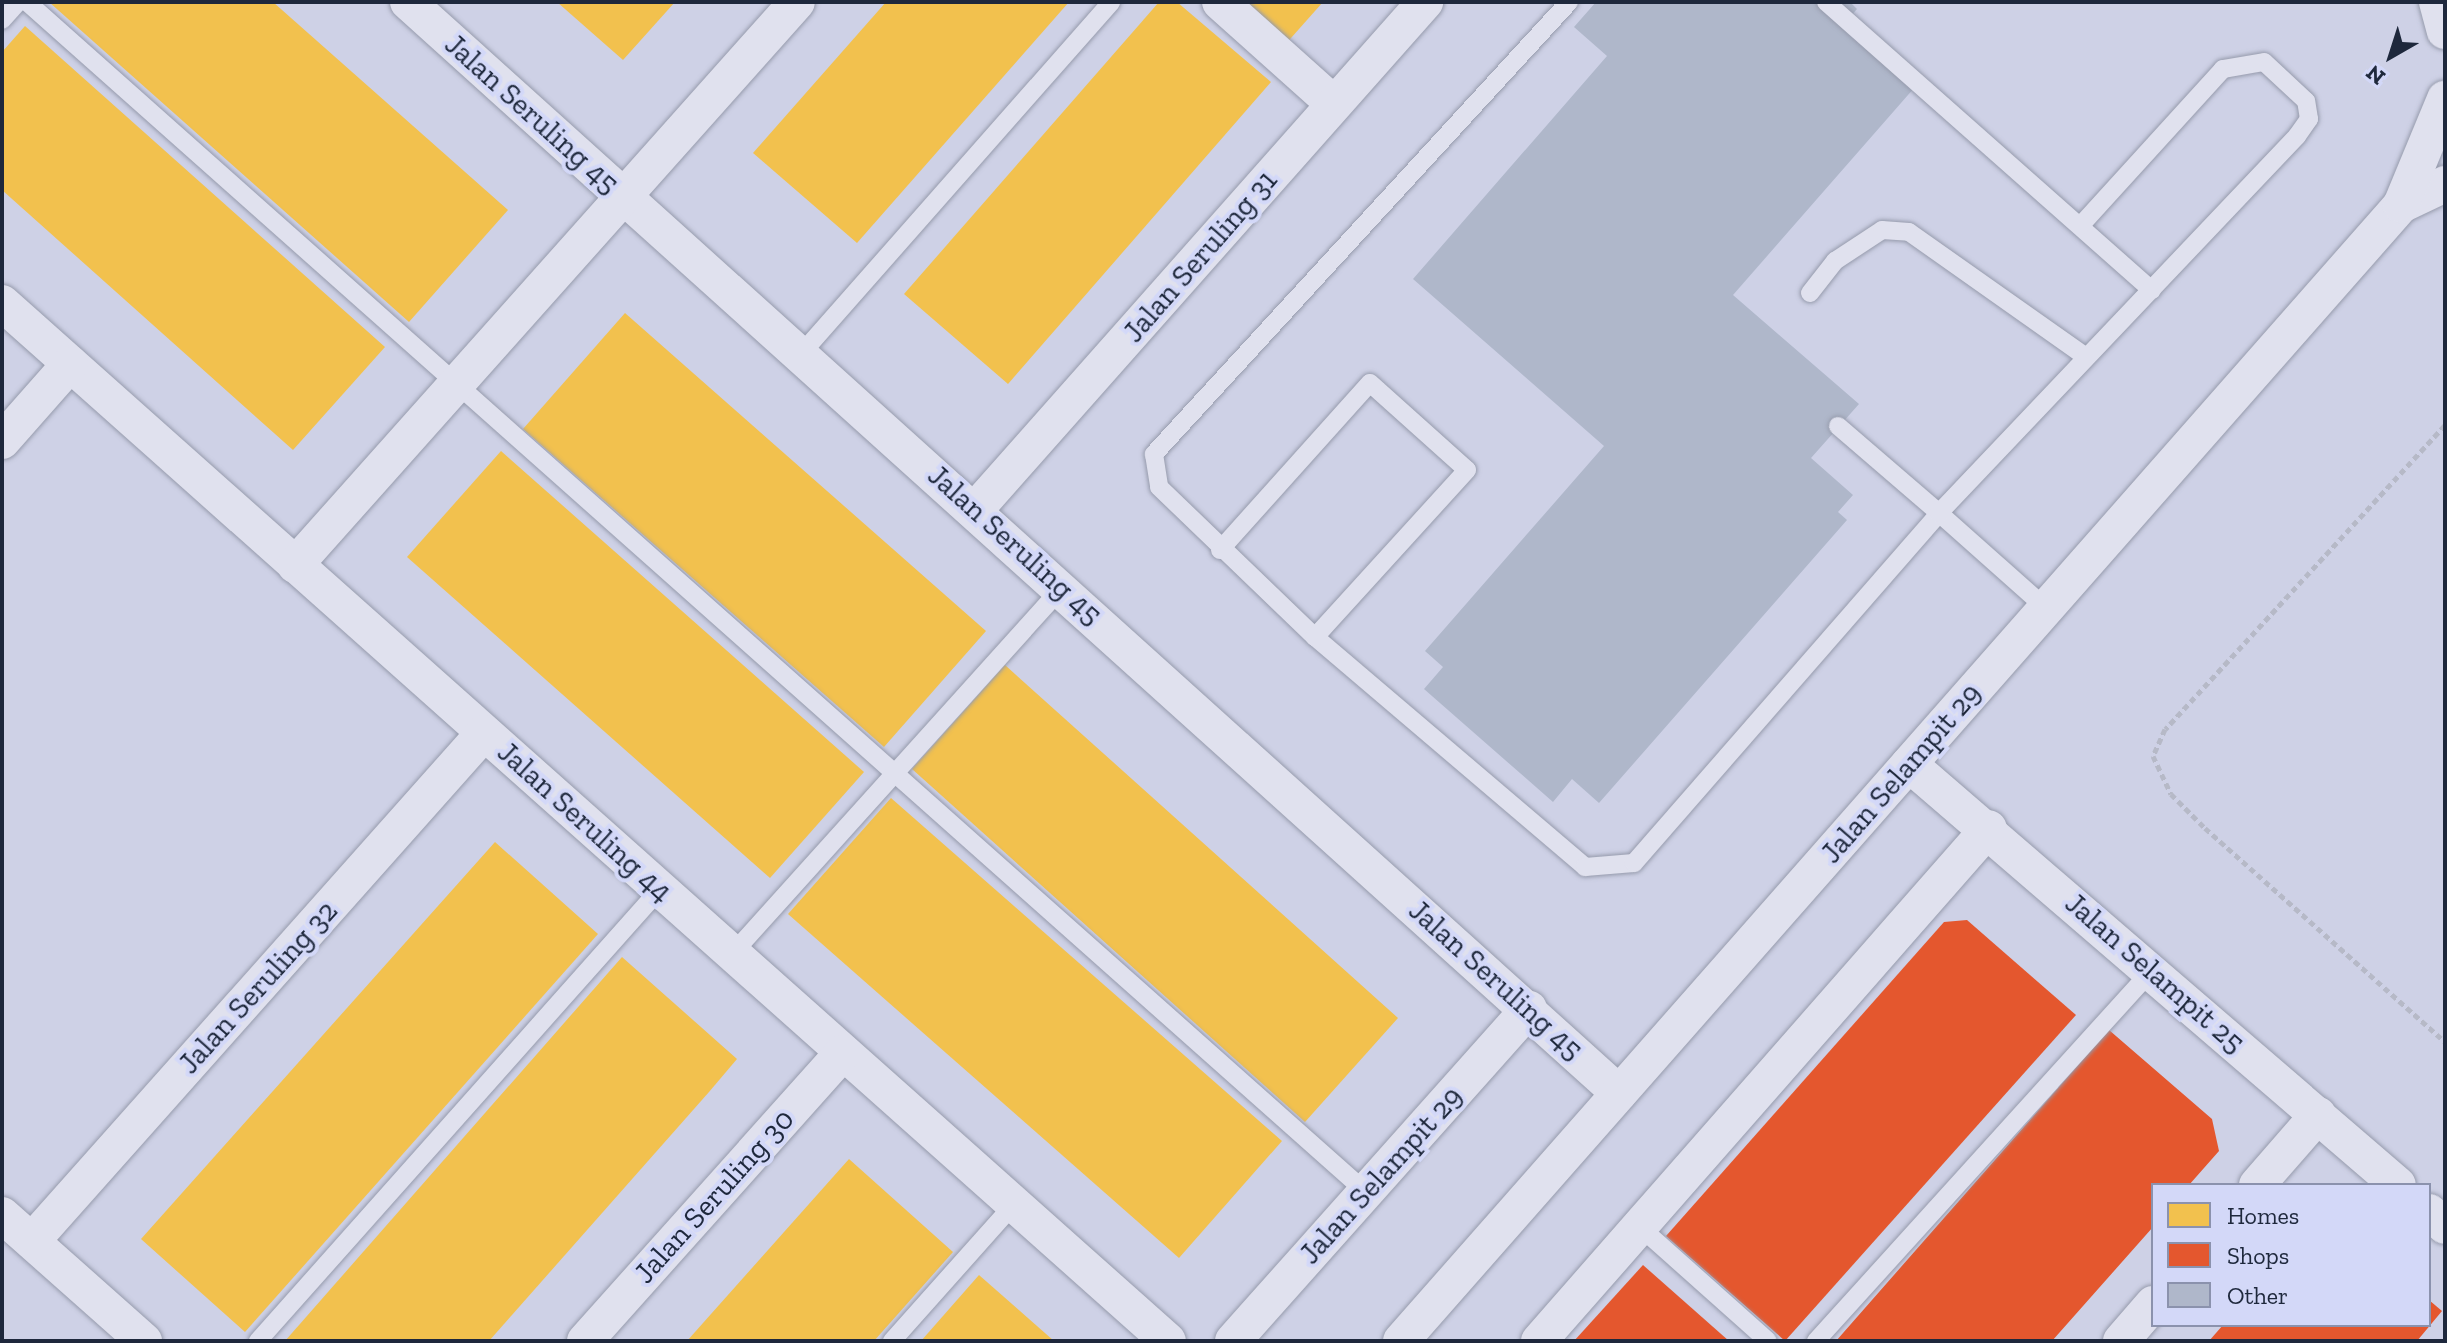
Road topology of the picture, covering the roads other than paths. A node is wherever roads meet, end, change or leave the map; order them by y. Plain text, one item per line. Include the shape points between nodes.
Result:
1 (18, 2) edge
2 (27, 2) edge
3 (408, 2) edge
4 (797, 2) edge
5 (1111, 2) edge
6 (1220, 2) edge
7 (1425, 2) edge
8 (1569, 2) edge
9 (1826, 2) edge
10 (2437, 2) edge
11 (2, 20) edge
12 (2445, 31) edge
13 (2445, 99) edge
14 (1334, 104) junction
15 (2445, 184) edge
16 (625, 198) junction
17 (2401, 205) junction
18 (2080, 226) junction
19 (2152, 290) junction
20 (1810, 293) dead end
21 (2, 303) edge
22 (801, 354) junction
23 (2086, 357) junction
24 (70, 364) junction
25 (457, 384) junction
26 (1838, 426) dead end
27 (2, 441) edge
28 (975, 510) junction
29 (1939, 513) junction
30 (1220, 550) junction
31 (295, 565) junction
32 (1062, 587) junction
33 (2046, 608) junction
34 (1315, 637) junction
35 (484, 733) junction
36 (1909, 764) junction
37 (894, 773) junction
38 (1989, 828) junction
39 (660, 889) junction
40 (733, 953) junction
41 (2152, 970) junction
42 (1529, 1009) junction
43 (843, 1052) junction
44 (1619, 1093) junction
45 (2318, 1115) junction
46 (2259, 1183) edge
47 (2396, 1183) edge
48 (1366, 1192) junction
49 (1014, 1204) junction
50 (2, 1215) edge
51 (1640, 1227) junction
52 (32, 1241) junction
53 (2151, 1306) edge
54 (144, 1341) edge
55 (258, 1341) edge
56 (585, 1341) edge
57 (892, 1341) edge
58 (1168, 1341) edge
59 (1233, 1341) edge
60 (1401, 1341) edge
61 (1539, 1341) edge
62 (1768, 1341) edge
63 (1816, 1341) edge
64 (2121, 1341) edge

1 - 11 lane
2 - 25 lane
3 - 16 street, Jalan Seruling 45
4 - 16 street
5 - 22 lane
6 - 14 street
7 - 14 street, Jalan Seruling 31
8 - 30 lane via 1154,454 1159,487
9 - 18 lane
10 - 12 street
13 - 17 street, Jalan Selampit 29
14 - 28 street, Jalan Seruling 31
15 - 17 street, Jalan Selampit 29
16 - 22 street, Jalan Seruling 45
16 - 25 street
17 - 33 street, Jalan Selampit 29
18 - 19 lane
18 - 19 lane via 2223,69 2264,62 2306,101 2309,119
19 - 23 lane
20 - 23 lane via 1835,261 1882,230 1909,232
21 - 24 street, Jalan Seruling 44
22 - 28 street, Jalan Seruling 45
23 - 29 lane
24 - 27 street
24 - 31 street, Jalan Seruling 44
25 - 31 street
25 - 37 lane
26 - 29 lane
28 - 32 street, Jalan Seruling 45
29 - 33 lane
29 - 34 lane via 1634,863 1585,867
30 - 34 lane
30 - 34 lane via 1370,383 1467,470
31 - 35 street, Jalan Seruling 44
32 - 37 lane
32 - 42 street, Jalan Seruling 45
33 - 36 street, Jalan Selampit 29
35 - 39 street, Jalan Seruling 44
35 - 52 street, Jalan Seruling 32
36 - 38 street, Jalan Selampit 25
36 - 44 street, Jalan Selampit 29
37 - 40 lane
37 - 48 lane
38 - 41 street, Jalan Selampit 25
38 - 51 street
39 - 40 street, Jalan Seruling 44
39 - 55 lane
40 - 43 street, Jalan Seruling 44
41 - 45 street, Jalan Selampit 25
41 - 63 lane
42 - 44 street, Jalan Seruling 45
42 - 48 street, Jalan Selampit 29
43 - 49 street, Jalan Seruling 44
43 - 56 street, Jalan Seruling 30
44 - 60 street, Jalan Selampit 29
45 - 46 street
45 - 47 street, Jalan Selampit 25
48 - 59 street, Jalan Selampit 29
49 - 57 lane
49 - 58 street, Jalan Seruling 44
50 - 52 street
51 - 61 street
51 - 62 lane
52 - 54 street
53 - 64 street

